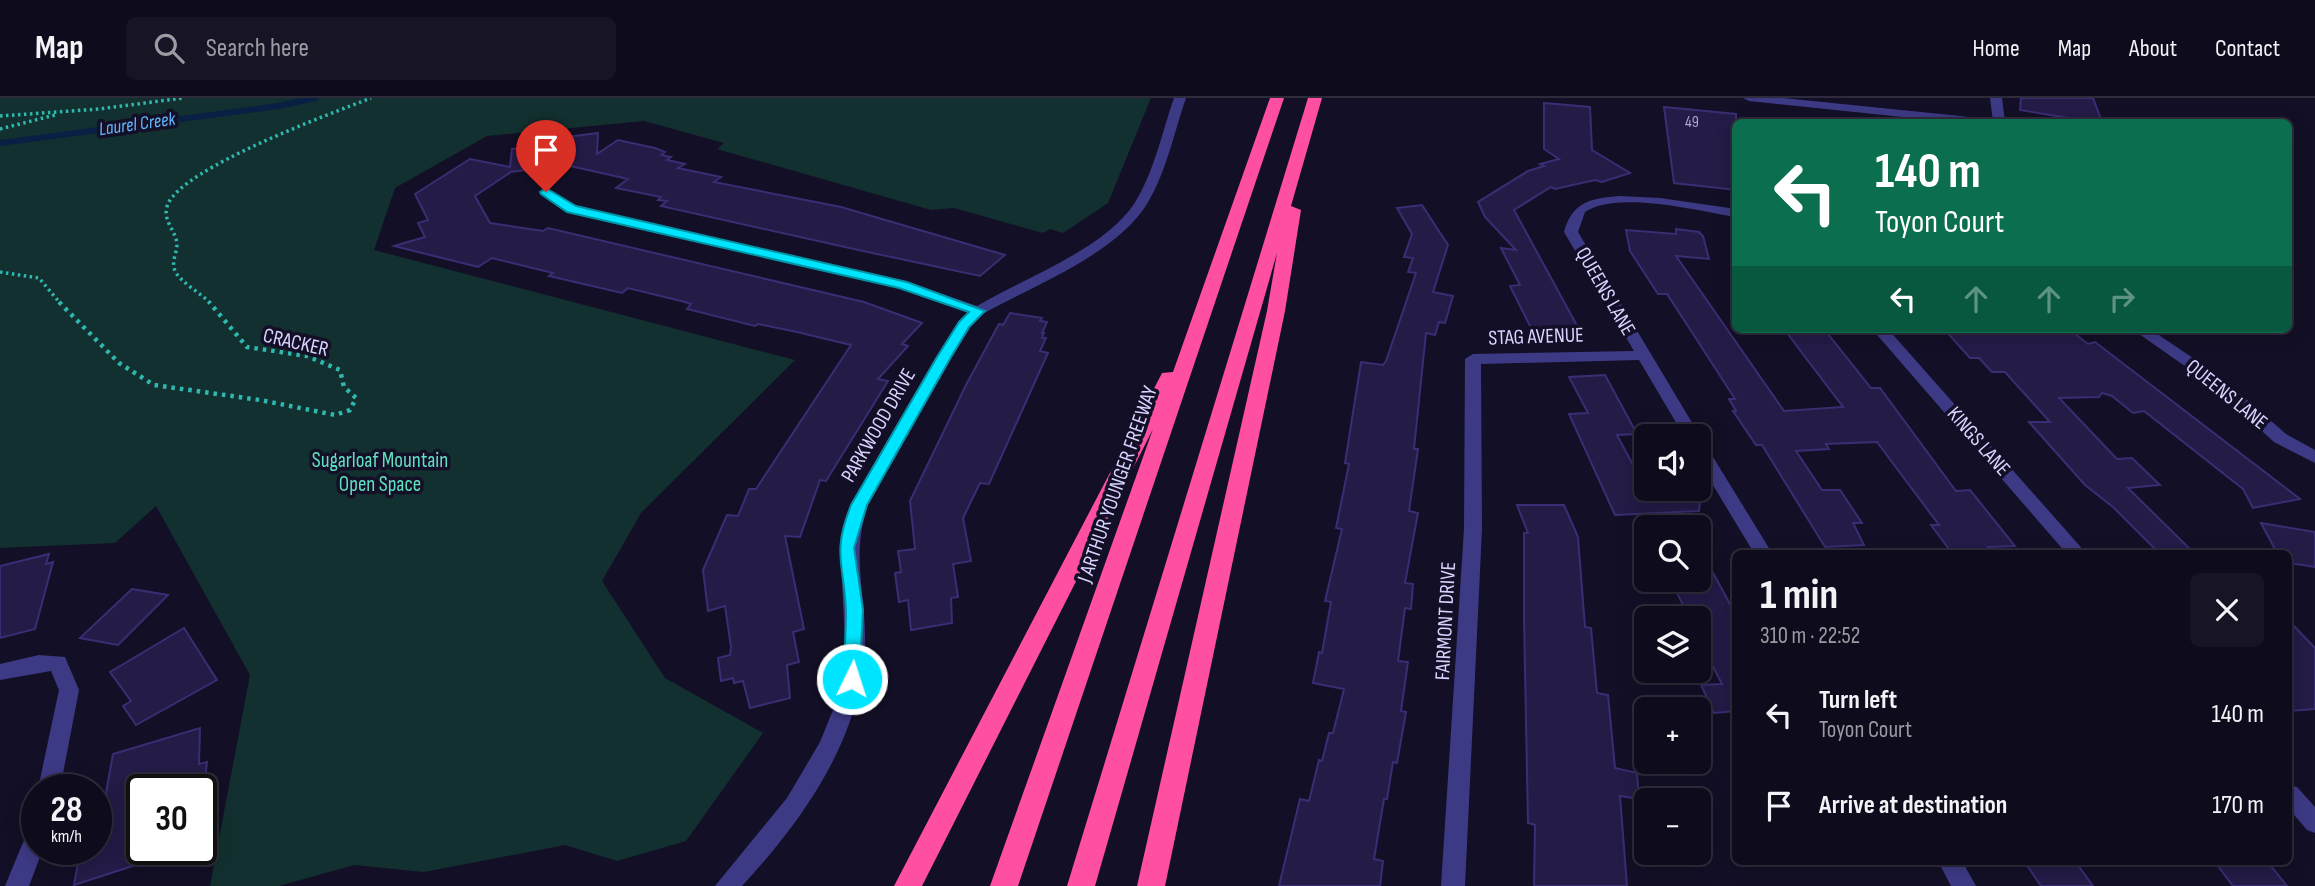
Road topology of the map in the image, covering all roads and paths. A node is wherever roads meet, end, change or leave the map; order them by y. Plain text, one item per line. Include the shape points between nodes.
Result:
1 (183, 98) edge
2 (372, 98) edge
3 (1180, 98) edge
4 (1277, 98) edge
5 (1315, 98) edge
6 (1749, 98) edge
7 (1996, 98) edge
8 (66, 112) junction
9 (0, 116) edge
10 (1951, 119) edge
11 (1999, 119) edge
12 (0, 129) edge
13 (1305, 129) junction
14 (546, 192) dead end
15 (1732, 212) edge
16 (0, 272) edge
17 (978, 311) junction
18 (1201, 317) junction
19 (1884, 333) edge
20 (2146, 333) edge
21 (1643, 355) junction
22 (1473, 359) joint
23 (1685, 424) edge
24 (2315, 457) edge
25 (1711, 468) edge
26 (1761, 550) edge
27 (2074, 550) edge
28 (0, 672) edge
29 (52, 774) edge
30 (2292, 797) edge
31 (2315, 823) edge
32 (25, 865) edge
33 (1951, 865) edge
34 (17, 886) edge
35 (727, 886) edge
36 (908, 886) edge
37 (1004, 886) edge
38 (1081, 886) edge
39 (1151, 886) edge
40 (1453, 886) edge
41 (1964, 886) edge

1 - 8 path
2 - 16 path, CRACKER via 272,136 178,188 167,206 167,222 177,243 176,273 204,296 247,347 327,362 340,370 344,387 356,398 350,410 335,415 154,386 120,363 53,296 48,282 32,273
3 - 17 street, PARKWOOD DRIVE via 1141,203 1125,225
4 - 18 highway, J ARTHUR YOUNGER FREEWAY
5 - 13 highway
6 - 10 street
7 - 11 street
8 - 9 path
8 - 12 path
13 - 38 highway
13 - 39 highway via 1276,311
14 - 17 street via 572,209 903,285
15 - 21 street, QUEENS LANE via 1627,199 1588,205 1576,214 1571,232
17 - 35 street, PARKWOOD DRIVE via 944,357 851,526 846,548 855,642 852,679 839,721 795,805
18 - 36 highway
18 - 37 highway, J ARTHUR YOUNGER FREEWAY
19 - 27 street, KINGS LANE
20 - 24 street, QUEENS LANE via 2215,380 2280,438
21 - 22 street, STAG AVENUE
21 - 23 street, QUEENS LANE
22 - 40 street, FAIRMONT DRIVE via 1473,529
25 - 26 street
28 - 29 street via 58,663 66,676 69,690
30 - 31 street
32 - 34 street
33 - 41 street

